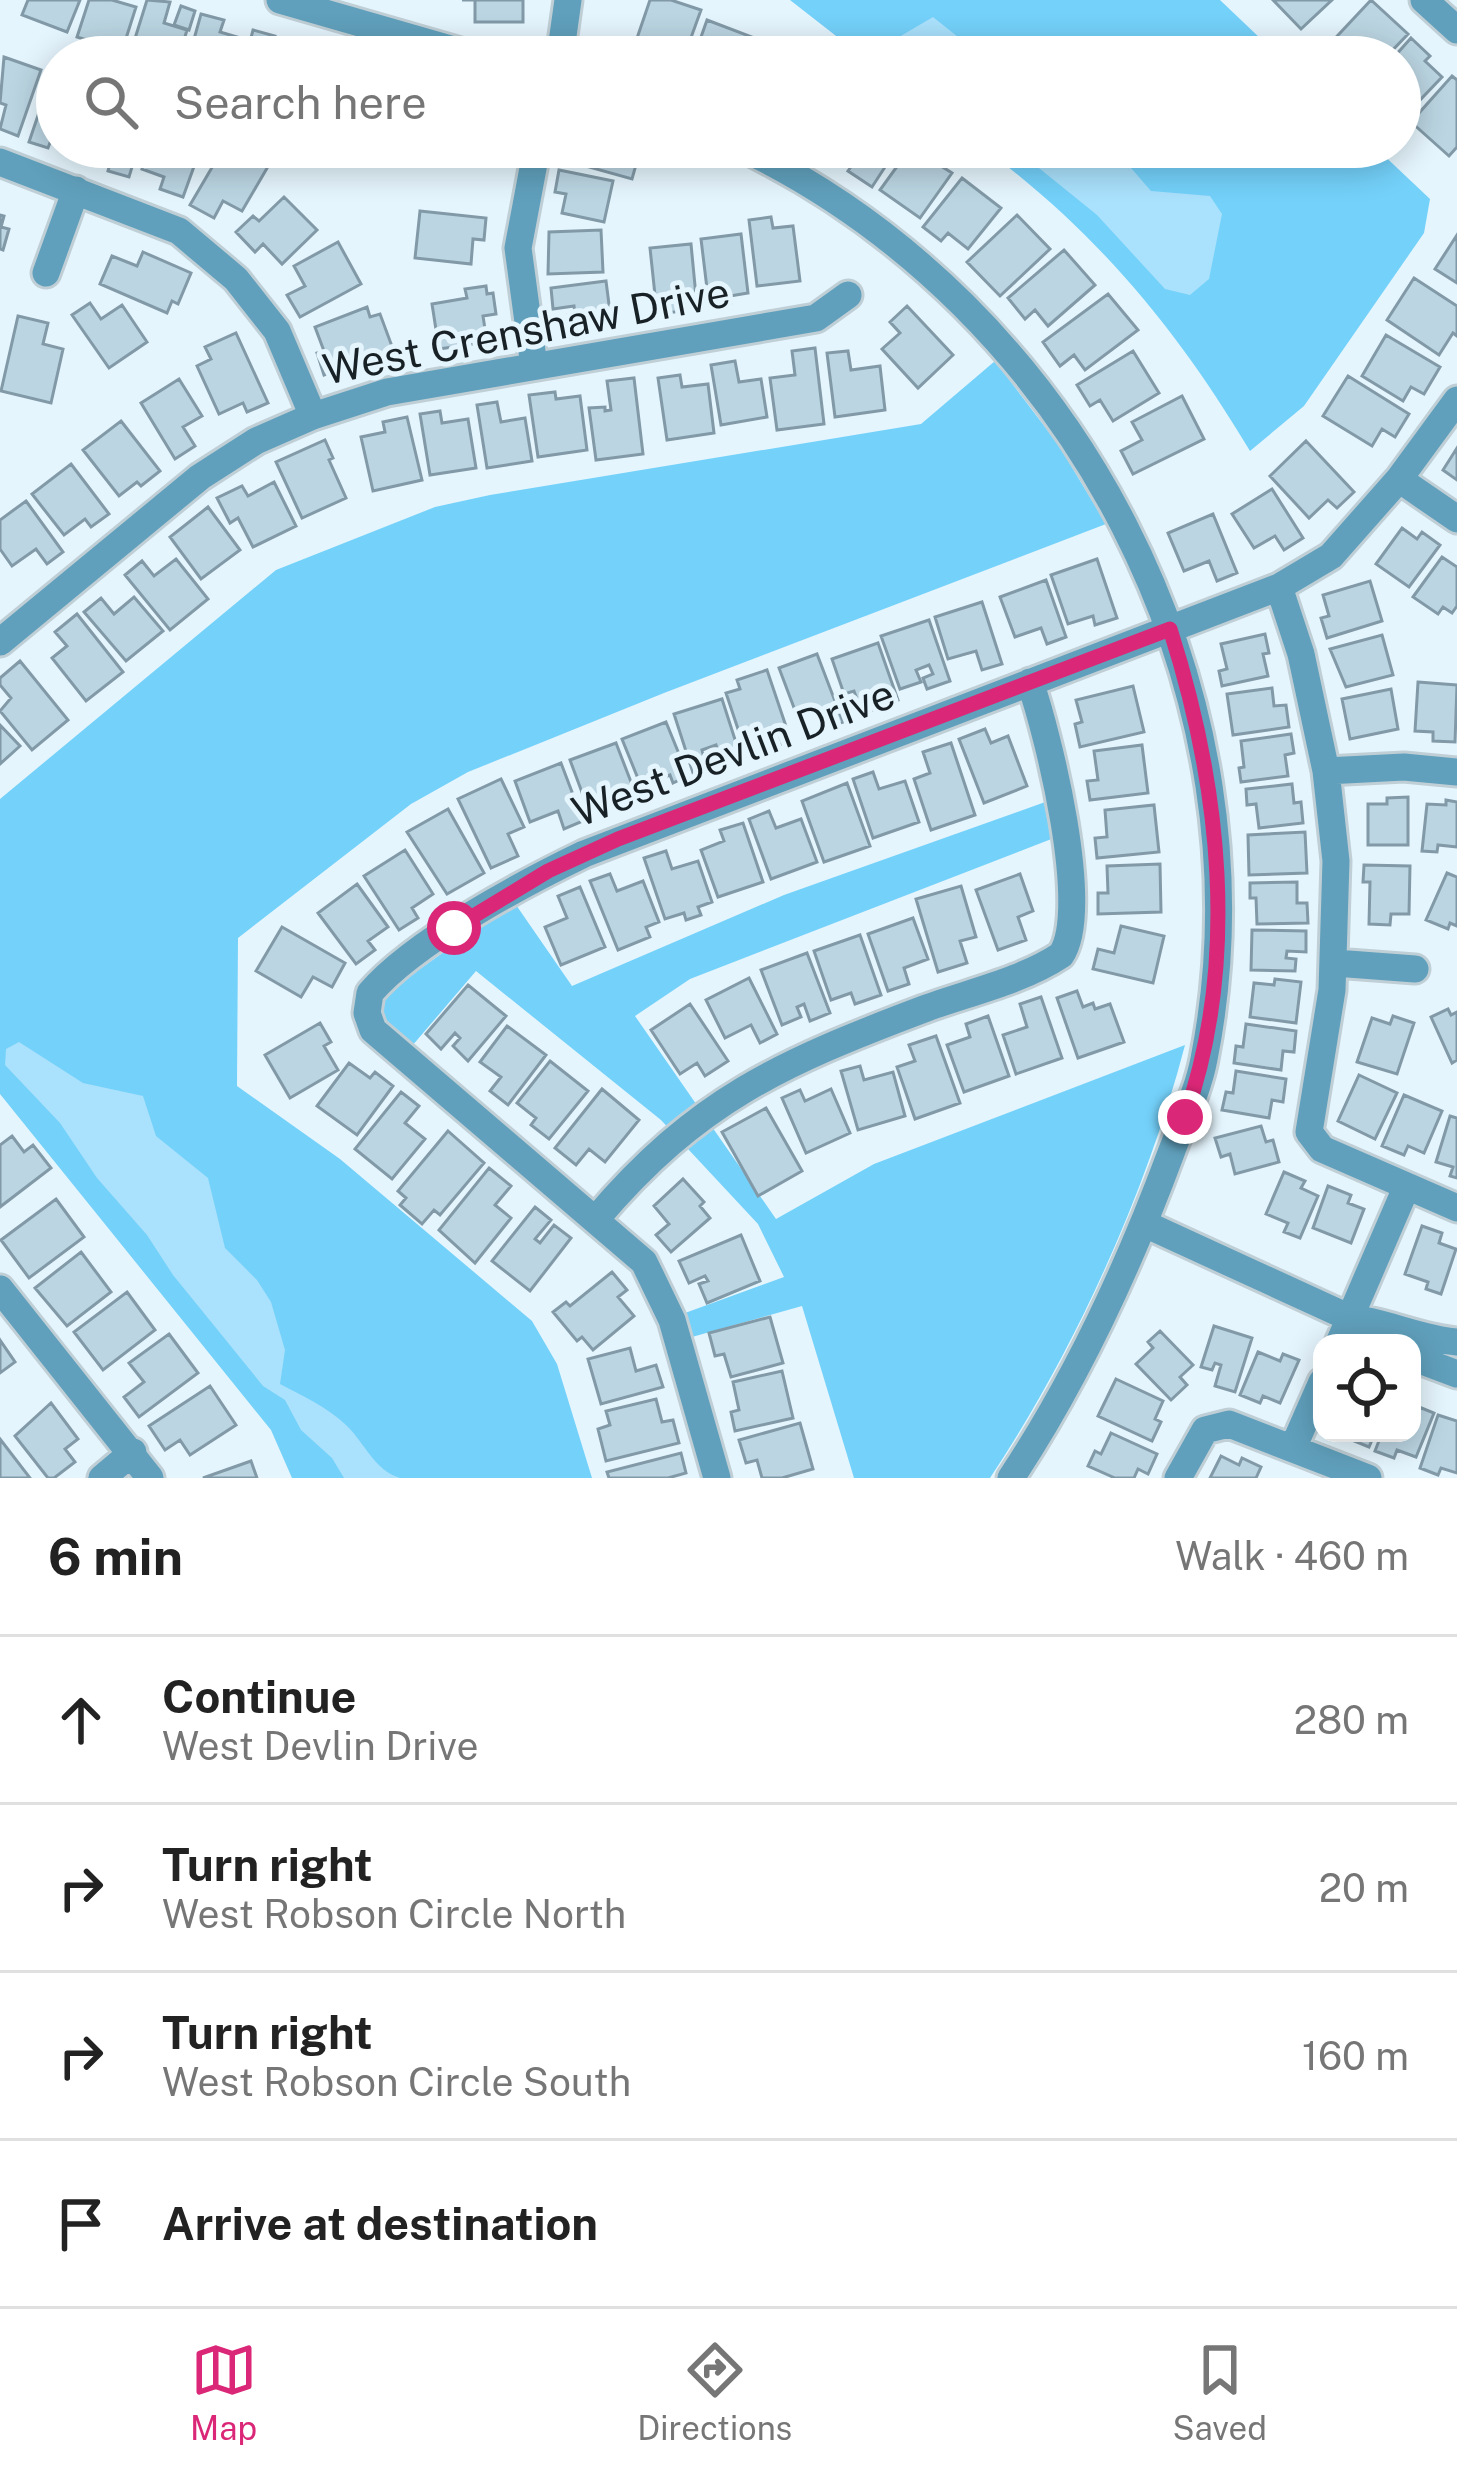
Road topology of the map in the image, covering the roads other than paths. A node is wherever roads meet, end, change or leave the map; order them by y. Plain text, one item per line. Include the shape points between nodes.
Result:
1 (280, 0) edge
2 (568, 0) edge
3 (1430, 2) edge
4 (1457, 30) edge
5 (405, 36) edge
6 (563, 36) edge
7 (0, 162) edge
8 (533, 168) edge
9 (778, 168) edge
10 (76, 190) junction
11 (46, 273) dead end
12 (848, 295) dead end
13 (534, 366) junction
14 (1457, 400) edge
15 (313, 416) junction
16 (1399, 479) junction
17 (1457, 519) edge
18 (1279, 587) junction
19 (5, 627) edge
20 (1170, 629) junction
21 (1030, 682) junction
22 (1326, 771) junction
23 (1457, 772) edge
24 (1335, 962) junction
25 (1415, 969) dead end
26 (1406, 1188) junction
27 (1457, 1208) edge
28 (596, 1219) junction
29 (1145, 1224) junction
30 (0, 1289) edge
31 (1345, 1330) edge
32 (1451, 1344) edge
33 (1421, 1360) edge
34 (1457, 1374) edge
35 (1313, 1402) edge
36 (1292, 1448) junction
37 (133, 1453) junction
38 (102, 1478) edge
39 (151, 1478) edge
40 (717, 1478) edge
41 (1011, 1478) edge
42 (1178, 1478) edge
43 (1368, 1478) edge

1 - 5 street
2 - 6 street
3 - 4 street
7 - 10 street
8 - 13 street via 518,248
9 - 20 street via 890,240 998,341 1112,500
10 - 11 street
10 - 15 street via 179,231 236,279 277,331
12 - 13 street, West Crenshaw Drive via 816,318
13 - 15 street, West Crenshaw Drive via 387,392
14 - 16 street, West Devlin Drive
15 - 19 street, West Crenshaw Drive via 200,477
16 - 17 street
16 - 18 street, West Devlin Drive via 1330,556
18 - 20 street, West Devlin Drive
18 - 22 street
20 - 21 street, West Devlin Drive
20 - 29 street via 1212,808 1212,1011 1203,1065
21 - 28 street via 1064,822 1069,936 1060,955 745,1086 667,1142
21 - 28 street, West Devlin Drive via 548,871 374,988 367,1013 373,1030
22 - 23 street
22 - 24 street via 1337,874
24 - 25 street
24 - 26 street via 1311,1139
26 - 27 street
26 - 31 street
28 - 40 street via 644,1262 672,1320
29 - 31 street
29 - 41 street via 1079,1365
30 - 37 street
31 - 32 street via 1380,1321
33 - 34 street
35 - 36 street
36 - 42 street via 1219,1424 1205,1430
36 - 43 street
37 - 38 street
37 - 39 street

